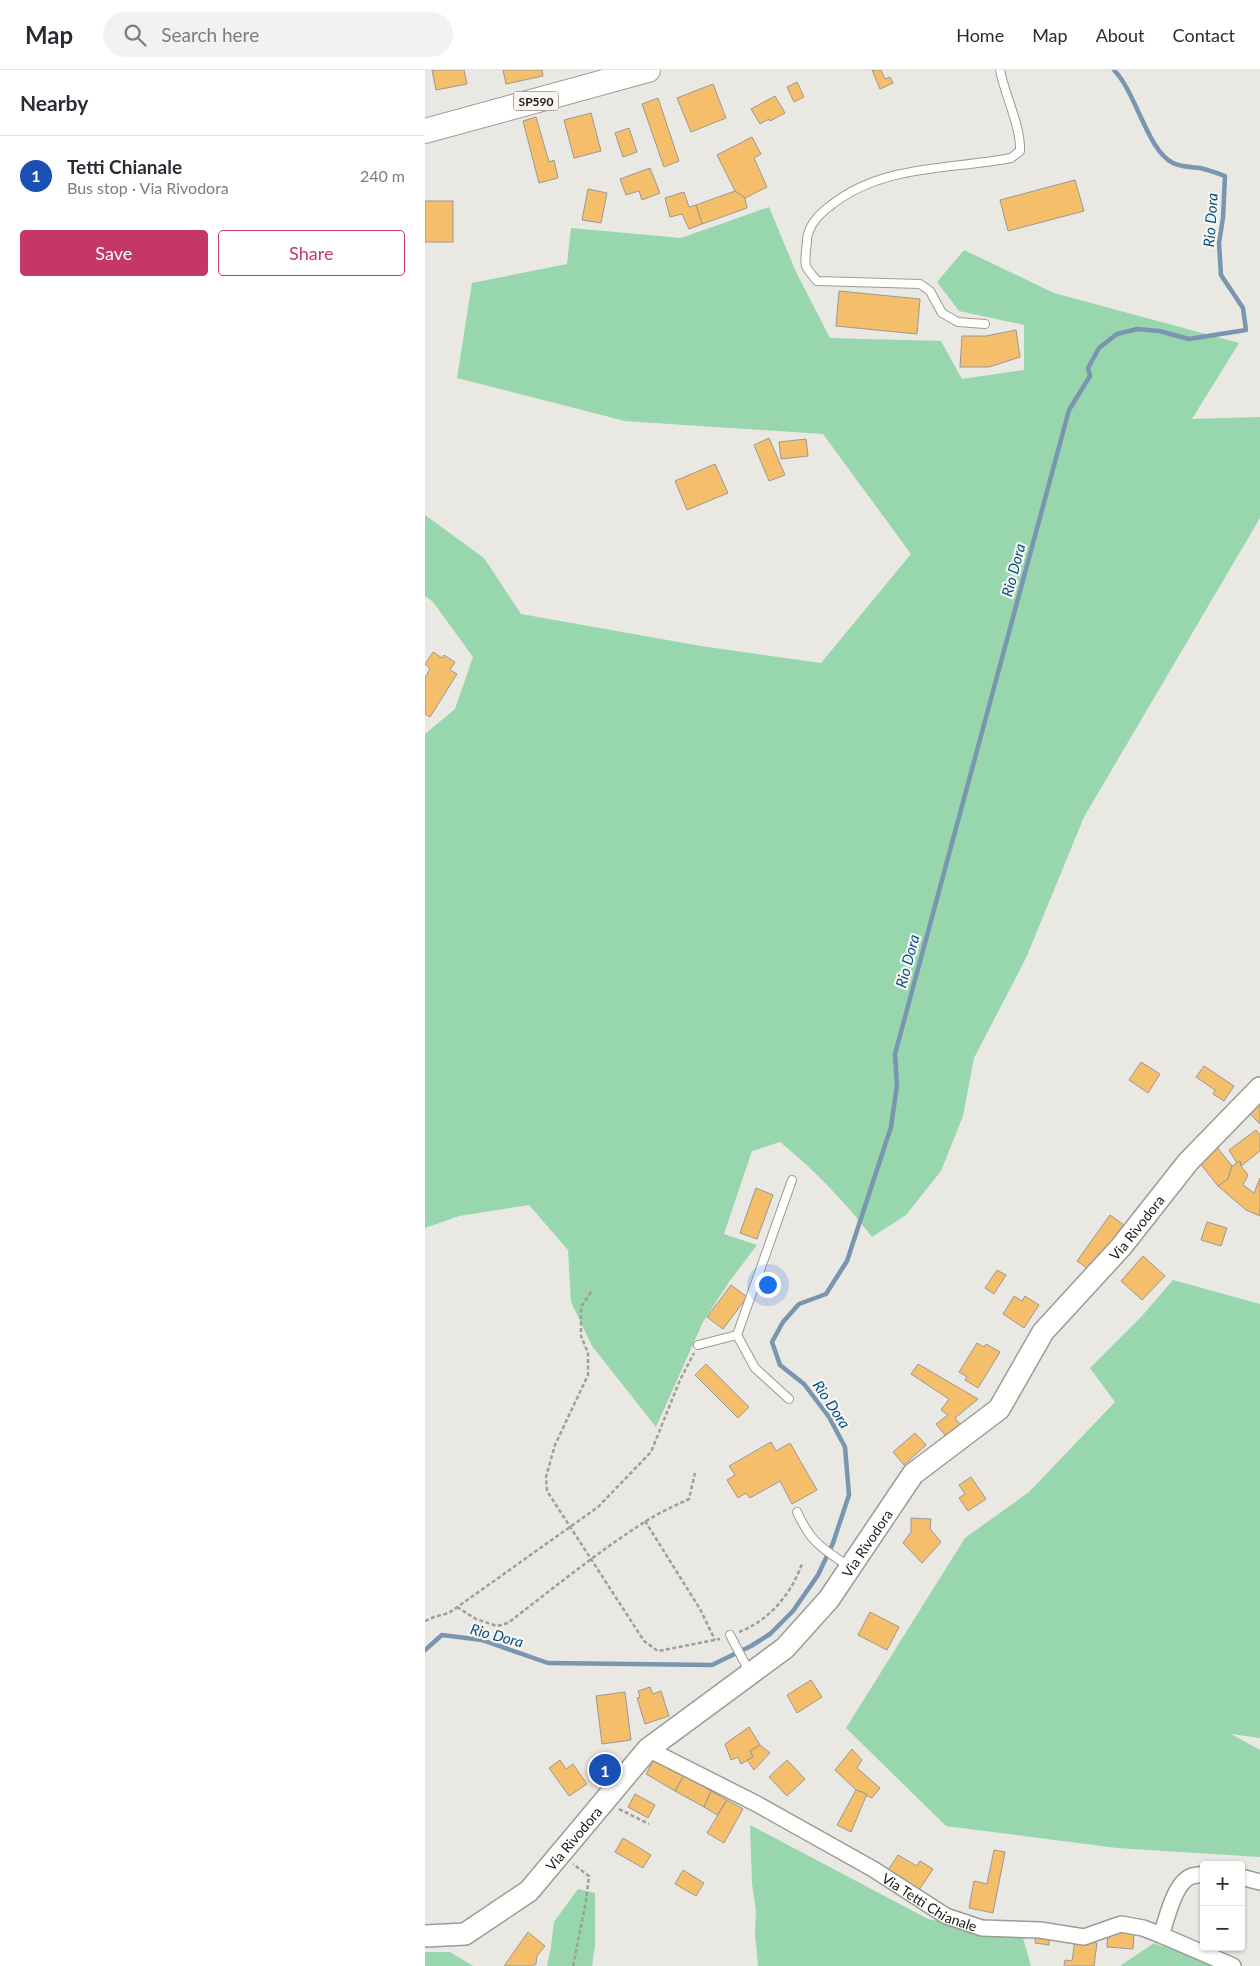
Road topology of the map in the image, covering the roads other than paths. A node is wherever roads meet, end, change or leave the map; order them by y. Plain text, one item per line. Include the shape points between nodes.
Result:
1 (648, 70) edge
2 (1000, 70) edge
3 (425, 131) edge
4 (985, 324) dead end
5 (1260, 1088) edge
6 (792, 1180) dead end
7 (737, 1335) junction
8 (698, 1345) road end
9 (789, 1399) dead end
10 (797, 1512) dead end
11 (843, 1562) junction
12 (730, 1635) road end
13 (747, 1666) junction
14 (648, 1749) junction
15 (1200, 1875) edge
16 (1245, 1878) edge
17 (1260, 1882) edge
18 (1161, 1935) junction
19 (425, 1936) edge
20 (1233, 1966) edge

1 - 3 main road, SP590
2 - 4 lane via 1021,139 1020,152 1011,158 902,172 876,180 840,197 818,215 808,232 806,249 806,266 817,282 920,284 930,292 943,313 958,322
5 - 11 street, Via Rivodora via 1188,1162 1121,1247 1043,1332 999,1409 913,1474
6 - 7 lane
7 - 8 lane
7 - 9 lane via 755,1368
10 - 11 lane via 805,1530 819,1546
11 - 13 street, Via Rivodora via 829,1599 785,1648
12 - 13 lane
13 - 14 street, Via Rivodora
14 - 18 street, Via Tetti Chianale via 757,1804 873,1869 946,1916 982,1928 1040,1930 1084,1937 1121,1924
14 - 19 street, Via Rivodora via 529,1891 465,1934
15 - 18 street via 1190,1876 1181,1884
16 - 17 street
18 - 20 street, Via Tetti Chianale

